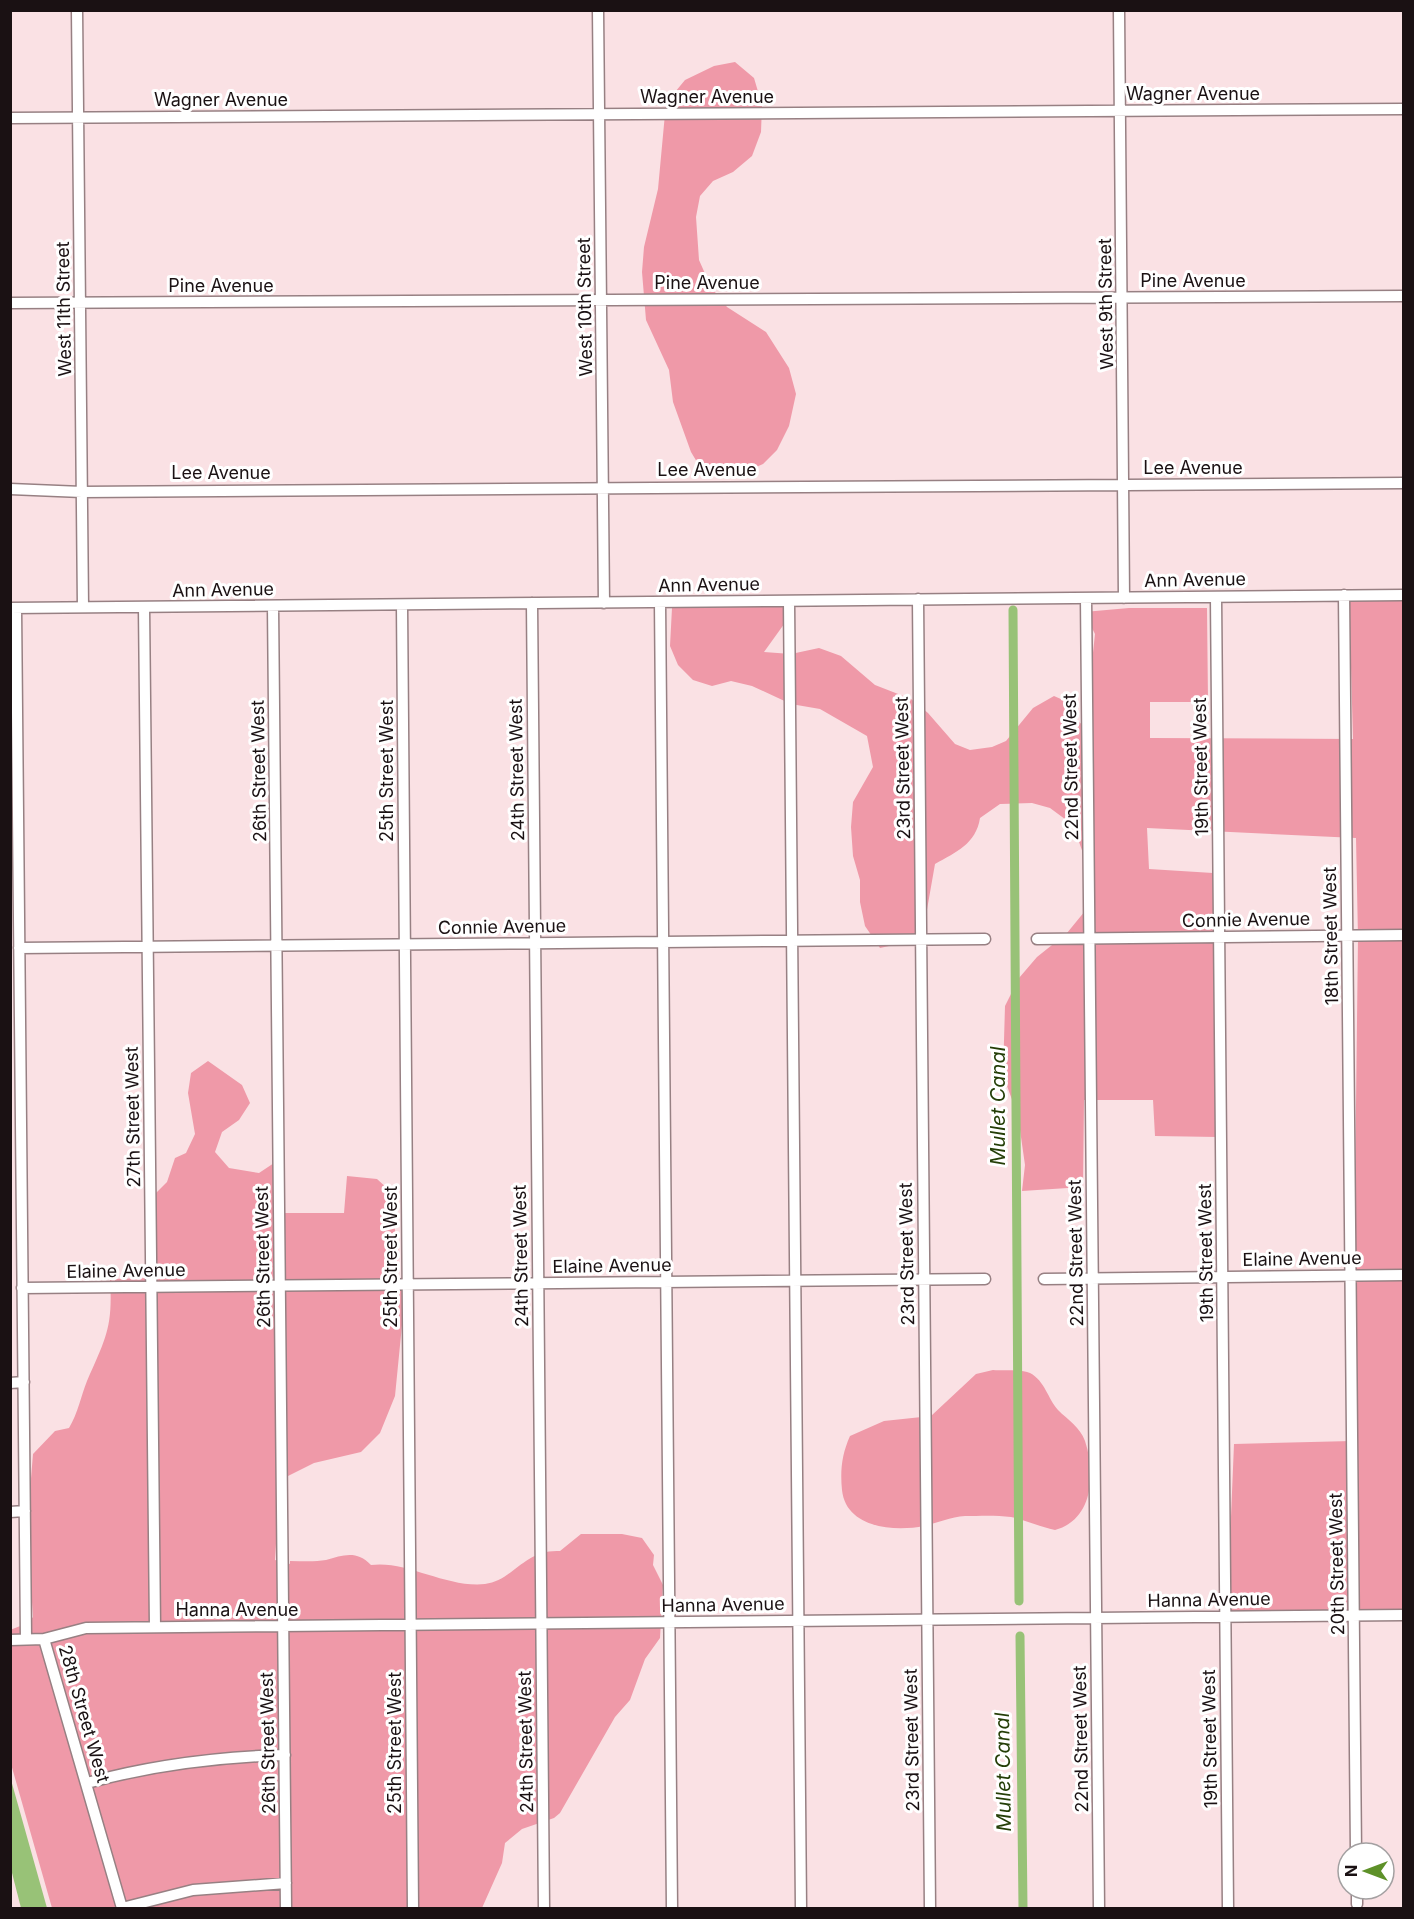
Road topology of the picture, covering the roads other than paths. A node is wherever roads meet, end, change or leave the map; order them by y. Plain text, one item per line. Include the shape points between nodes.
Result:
1 (77, 10) edge
2 (598, 10) edge
3 (1119, 10) edge
4 (1404, 109) edge
5 (1120, 111) junction
6 (600, 114) junction
7 (78, 117) junction
8 (10, 118) edge
9 (1404, 296) edge
10 (1122, 298) junction
11 (601, 300) junction
12 (10, 303) edge
13 (81, 303) junction
14 (1404, 483) edge
15 (1124, 484) junction
16 (603, 487) junction
17 (10, 489) edge
18 (82, 492) junction
19 (1344, 595) junction
20 (1404, 595) edge
21 (1216, 597) junction
22 (1086, 598) junction
23 (1124, 598) junction
24 (918, 599) junction
25 (789, 601) junction
26 (660, 602) junction
27 (532, 603) junction
28 (604, 603) junction
29 (402, 604) junction
30 (273, 606) junction
31 (83, 607) junction
32 (144, 607) junction
33 (13, 608) edge
34 (14, 739) edge
35 (14, 867) edge
36 (1404, 935) edge
37 (1348, 936) junction
38 (1219, 937) junction
39 (1089, 938) junction
40 (986, 939) dead end
41 (1038, 939) dead end
42 (921, 940) junction
43 (792, 941) junction
44 (663, 942) junction
45 (535, 944) junction
46 (405, 945) junction
47 (277, 946) junction
48 (148, 947) junction
49 (19, 948) junction
50 (15, 996) edge
51 (16, 1125) edge
52 (16, 1253) edge
53 (1351, 1275) junction
54 (1404, 1275) edge
55 (1222, 1277) junction
56 (1093, 1278) junction
57 (924, 1279) junction
58 (985, 1279) dead end
59 (1044, 1279) dead end
60 (795, 1281) junction
61 (666, 1282) junction
62 (538, 1283) junction
63 (407, 1284) junction
64 (280, 1286) junction
65 (151, 1287) junction
66 (22, 1288) junction
67 (24, 1382) junction
68 (10, 1383) edge
69 (25, 1511) junction
70 (10, 1512) edge
71 (1354, 1615) junction
72 (1404, 1615) edge
73 (1226, 1617) junction
74 (1096, 1618) junction
75 (927, 1619) junction
76 (798, 1621) junction
77 (669, 1622) junction
78 (541, 1624) junction
79 (410, 1625) junction
80 (283, 1626) junction
81 (155, 1627) junction
82 (26, 1639) junction
83 (45, 1639) junction
84 (10, 1640) edge
85 (285, 1755) junction
86 (87, 1783) junction
87 (1356, 1841) edge
88 (286, 1883) junction
89 (122, 1908) edge
90 (286, 1908) edge
91 (412, 1908) edge
92 (544, 1908) edge
93 (672, 1908) edge
94 (801, 1908) edge
95 (930, 1908) edge
96 (1099, 1908) edge
97 (1228, 1908) edge

1 - 7 street, West 11th Street
2 - 6 street, West 10th Street
3 - 5 street, West 9th Street
4 - 5 street, Wagner Avenue
5 - 6 street, Wagner Avenue
5 - 10 street, West 9th Street
6 - 7 street, Wagner Avenue
6 - 11 street, West 10th Street
7 - 8 street, Wagner Avenue
7 - 13 street, West 11th Street
9 - 10 street, Pine Avenue
10 - 11 street, Pine Avenue
10 - 15 street, West 9th Street
11 - 13 street, Pine Avenue
11 - 16 street, West 10th Street
12 - 13 street, Pine Avenue
13 - 18 street, West 11th Street
14 - 15 street, Lee Avenue
15 - 16 street, Lee Avenue
15 - 23 street, West 9th Street
16 - 18 street, Lee Avenue
16 - 28 street, West 10th Street
17 - 18 street, Lee Avenue
18 - 31 street, West 11th Street
19 - 20 street, Ann Avenue
19 - 21 street, Ann Avenue
19 - 37 street, 18th Street West
21 - 23 street, Ann Avenue
21 - 38 street, 19th Street West
22 - 23 street, Ann Avenue
22 - 24 street, Ann Avenue
22 - 39 street, 22nd Street West
24 - 25 street, Ann Avenue
24 - 42 street, 23rd Street West
25 - 26 street, Ann Avenue
25 - 43 street
26 - 28 street, Ann Avenue
26 - 44 street
27 - 28 street, Ann Avenue
27 - 29 street, Ann Avenue
27 - 45 street, 24th Street West
29 - 30 street, Ann Avenue
29 - 46 street, 25th Street West
30 - 32 street, Ann Avenue
30 - 47 street, 26th Street West
31 - 32 street, Ann Avenue
31 - 33 street, Ann Avenue
32 - 48 street, 27th Street West
33 - 34 street
34 - 35 street
35 - 49 street
36 - 37 street, Connie Avenue
37 - 38 street, Connie Avenue
37 - 53 street, 18th Street West
38 - 39 street, Connie Avenue
38 - 55 street, 19th Street West
39 - 41 street, Connie Avenue
39 - 56 street, 22nd Street West
40 - 42 street, Connie Avenue
42 - 43 street, Connie Avenue
42 - 57 street, 23rd Street West
43 - 44 street, Connie Avenue
43 - 60 street
44 - 45 street, Connie Avenue
44 - 61 street
45 - 46 street, Connie Avenue
45 - 62 street, 24th Street West
46 - 47 street, Connie Avenue
46 - 63 street, 25th Street West
47 - 48 street, Connie Avenue
47 - 64 street, 26th Street West
48 - 49 street, Connie Avenue
48 - 65 street, 27th Street West
49 - 50 street
50 - 51 street
51 - 52 street
52 - 66 street
53 - 54 street, Elaine Avenue
53 - 55 street, Elaine Avenue
53 - 71 street, 20th Street West
55 - 56 street, Elaine Avenue
55 - 73 street, 19th Street West
56 - 59 street, Elaine Avenue
56 - 74 street, 22nd Street West
57 - 58 street, Elaine Avenue
57 - 60 street, Elaine Avenue
57 - 75 street, 23rd Street West
60 - 61 street, Elaine Avenue
60 - 76 street
61 - 62 street, Elaine Avenue
61 - 77 street
62 - 63 street, Elaine Avenue
62 - 78 street, 24th Street West
63 - 64 street, Elaine Avenue
63 - 79 street, 25th Street West
64 - 65 street, Elaine Avenue
64 - 80 street, 26th Street West
65 - 66 street, Elaine Avenue
65 - 81 street, 27th Street West
66 - 67 street
67 - 68 street
67 - 69 street
69 - 70 street
69 - 82 street
71 - 72 street, Hanna Avenue
71 - 73 street, Hanna Avenue
71 - 87 street, 20th Street West
73 - 74 street, Hanna Avenue
73 - 97 street, 19th Street West
74 - 75 street, Hanna Avenue
74 - 96 street, 22nd Street West
75 - 76 street, Hanna Avenue
75 - 95 street, 23rd Street West
76 - 77 street, Hanna Avenue
76 - 94 street
77 - 78 street, Hanna Avenue
77 - 93 street
78 - 79 street, Hanna Avenue
78 - 92 street, 24th Street West
79 - 80 street, Hanna Avenue
79 - 91 street, 25th Street West
80 - 81 street, Hanna Avenue
80 - 85 street, 26th Street West
81 - 83 street, Hanna Avenue via 75,1629
82 - 83 street, 28th Street West
82 - 84 street, 28th Street West
83 - 86 street, 28th Street West
85 - 86 street via 203,1760
85 - 88 street, 26th Street West
86 - 89 street, 28th Street West
88 - 89 street via 193,1890
88 - 90 street, 26th Street West

